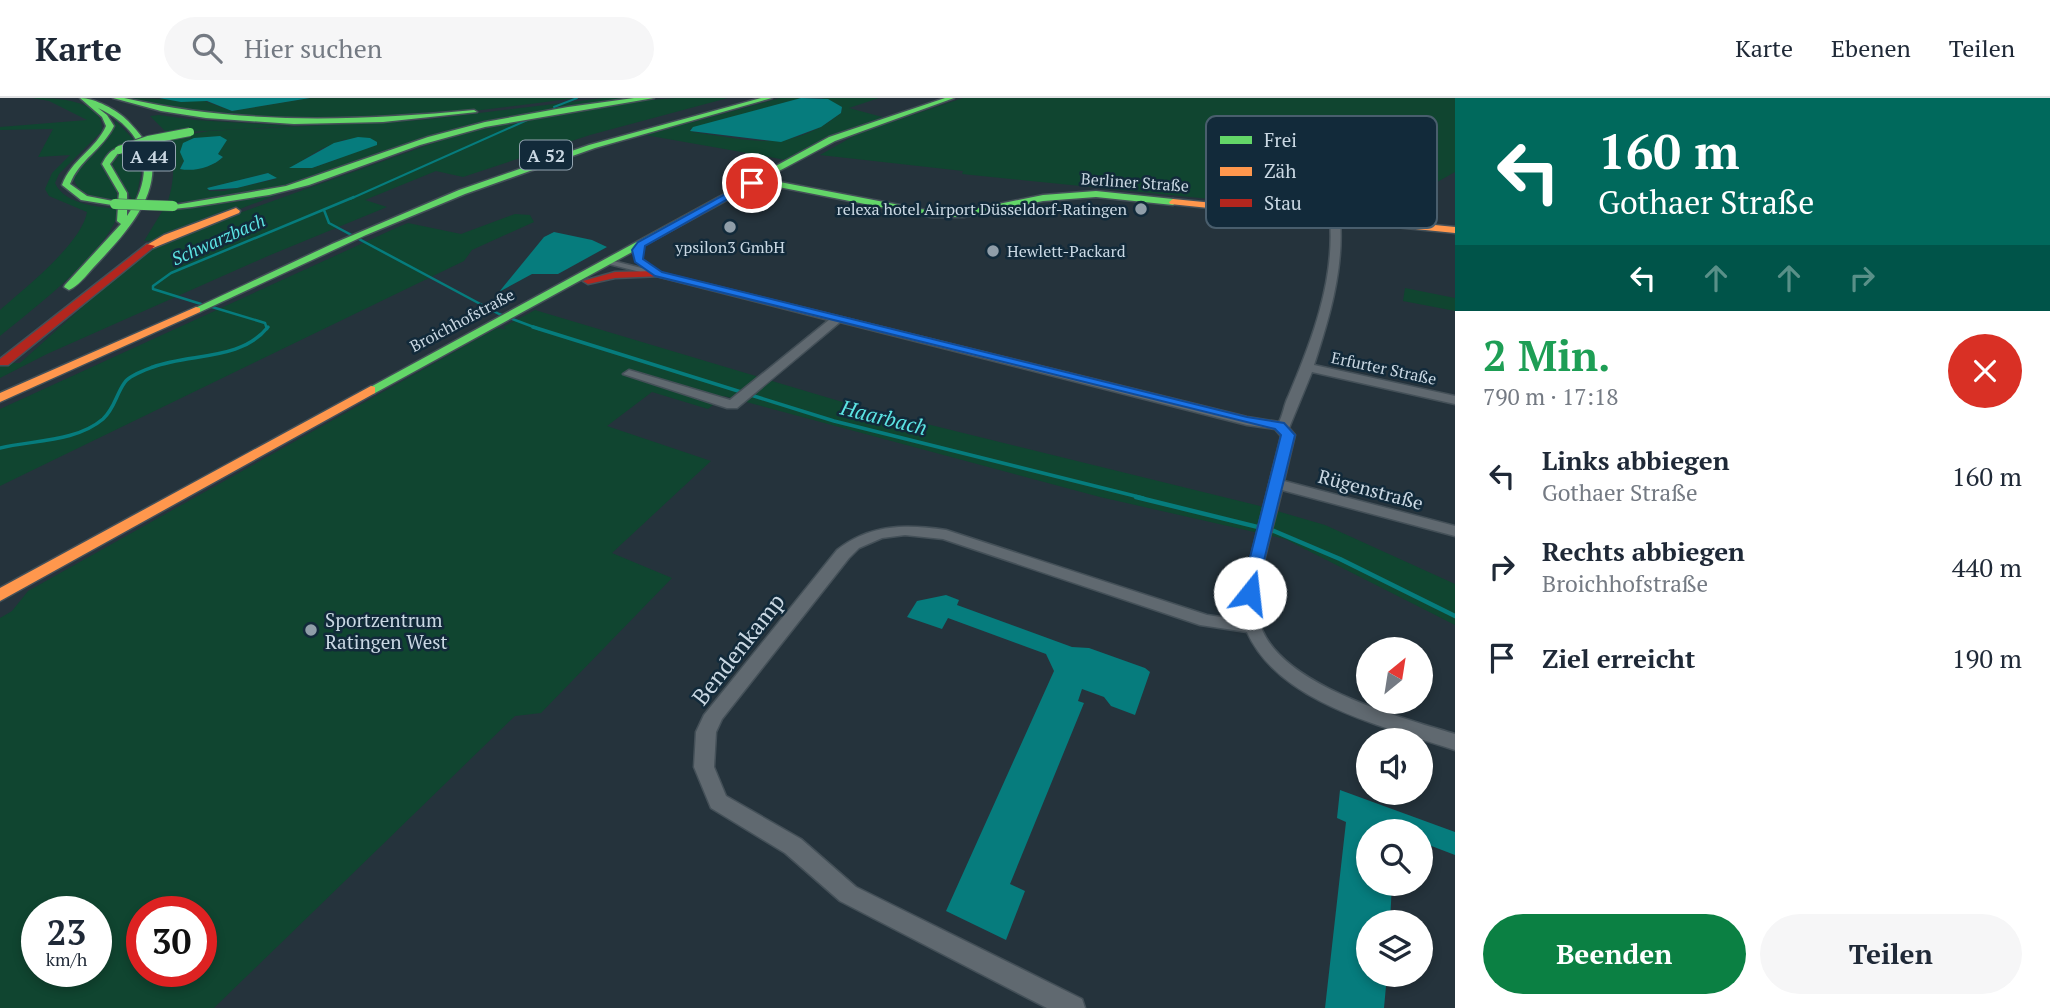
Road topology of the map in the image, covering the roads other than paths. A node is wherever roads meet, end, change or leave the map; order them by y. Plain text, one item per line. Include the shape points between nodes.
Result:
1 (73, 98) edge
2 (83, 98) edge
3 (103, 98) edge
4 (116, 98) edge
5 (592, 98) edge
6 (651, 98) edge
7 (767, 98) edge
8 (951, 98) edge
9 (741, 102) edge
10 (546, 109) junction
11 (456, 114) junction
12 (162, 150) dead end
13 (783, 166) junction
14 (333, 174) junction
15 (754, 182) junction
16 (162, 188) dead end
17 (791, 189) junction
18 (710, 206) junction
19 (1206, 206) edge
20 (426, 216) dead end
21 (1336, 228) edge
22 (1431, 228) edge
23 (1455, 230) edge
24 (356, 234) junction
25 (117, 238) junction
26 (641, 244) junction
27 (608, 261) junction
28 (658, 274) junction
29 (568, 284) junction
30 (81, 297) junction
31 (189, 305) junction
32 (837, 318) junction
33 (2, 355) edge
34 (1307, 367) junction
35 (629, 374) dead end
36 (0, 385) edge
37 (0, 398) edge
38 (1455, 400) edge
39 (1279, 426) junction
40 (1278, 484) junction
41 (1455, 531) edge
42 (0, 595) edge
43 (1252, 627) junction
44 (1455, 742) edge
45 (1073, 1008) edge

1 - 14 main road, bridge via 99,110 111,123 104,140 66,177 66,185 84,198 173,206 251,197
2 - 25 main road, A 44 via 130,125 146,145 150,161 143,199
3 - 12 main road, A 44 via 143,122
4 - 11 main road via 175,113 257,121 346,122
5 - 10 main road
6 - 10 main road
7 - 9 main road
8 - 13 main road, Broichhofstraße via 847,133
9 - 24 main road, A 52 via 528,168
10 - 11 main road
10 - 14 main road via 431,139
11 - 25 main road, bridge via 190,132 119,150 106,164 125,196
13 - 15 main road, Broichhofstraße
13 - 17 main road via 780,180
14 - 30 main road via 167,237
15 - 17 main road, Berliner Straße
15 - 18 main road, Broichhofstraße
16 - 30 main road, A 44 via 138,234
17 - 18 main road via 761,191
17 - 19 main road, Berliner Straße via 945,214 1096,194
18 - 26 main road, Broichhofstraße
20 - 24 main road
21 - 34 street via 1334,266
22 - 23 main road, Berliner Straße
24 - 31 main road, A 52
24 - 31 main road, A 52 via 214,302
25 - 33 main road, A 44
26 - 27 main road, Broichhofstraße
26 - 28 main road via 637,256
27 - 28 street
27 - 29 main road, Broichhofstraße
28 - 29 main road via 608,275
28 - 32 street
29 - 42 main road, Broichhofstraße
30 - 33 main road, A 44
31 - 36 main road, A 52
31 - 37 main road, A 52
32 - 35 street via 732,405
32 - 39 street
34 - 38 street, Erfurter Straße
34 - 39 street via 1285,425
39 - 40 street via 1288,435
40 - 41 street, Rügenstraße
40 - 43 street via 1250,593
43 - 44 street via 1275,661 1322,694
43 - 45 street, Bendenkamp via 1206,621 947,535 885,532 856,541 843,554 710,723 703,747 704,766 718,802 793,846 848,894

